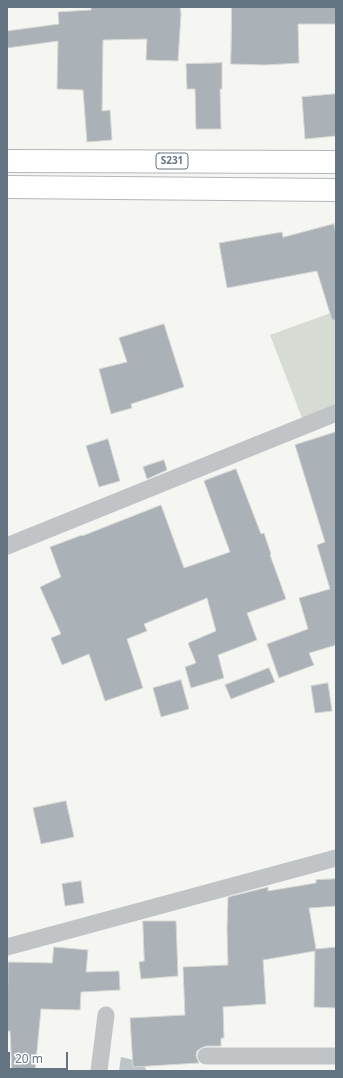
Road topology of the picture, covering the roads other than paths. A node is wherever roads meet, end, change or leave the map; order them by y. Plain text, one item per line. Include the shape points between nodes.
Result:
1 (7, 161) edge
2 (336, 162) edge
3 (7, 187) edge
4 (336, 190) edge
5 (336, 413) edge
6 (7, 546) edge
7 (336, 858) edge
8 (7, 947) edge
9 (106, 1015) dead end
10 (206, 1056) dead end
11 (336, 1056) edge
12 (99, 1071) edge

1 - 2 main road, S231
3 - 4 main road
5 - 6 street
7 - 8 street
9 - 12 street
10 - 11 street

